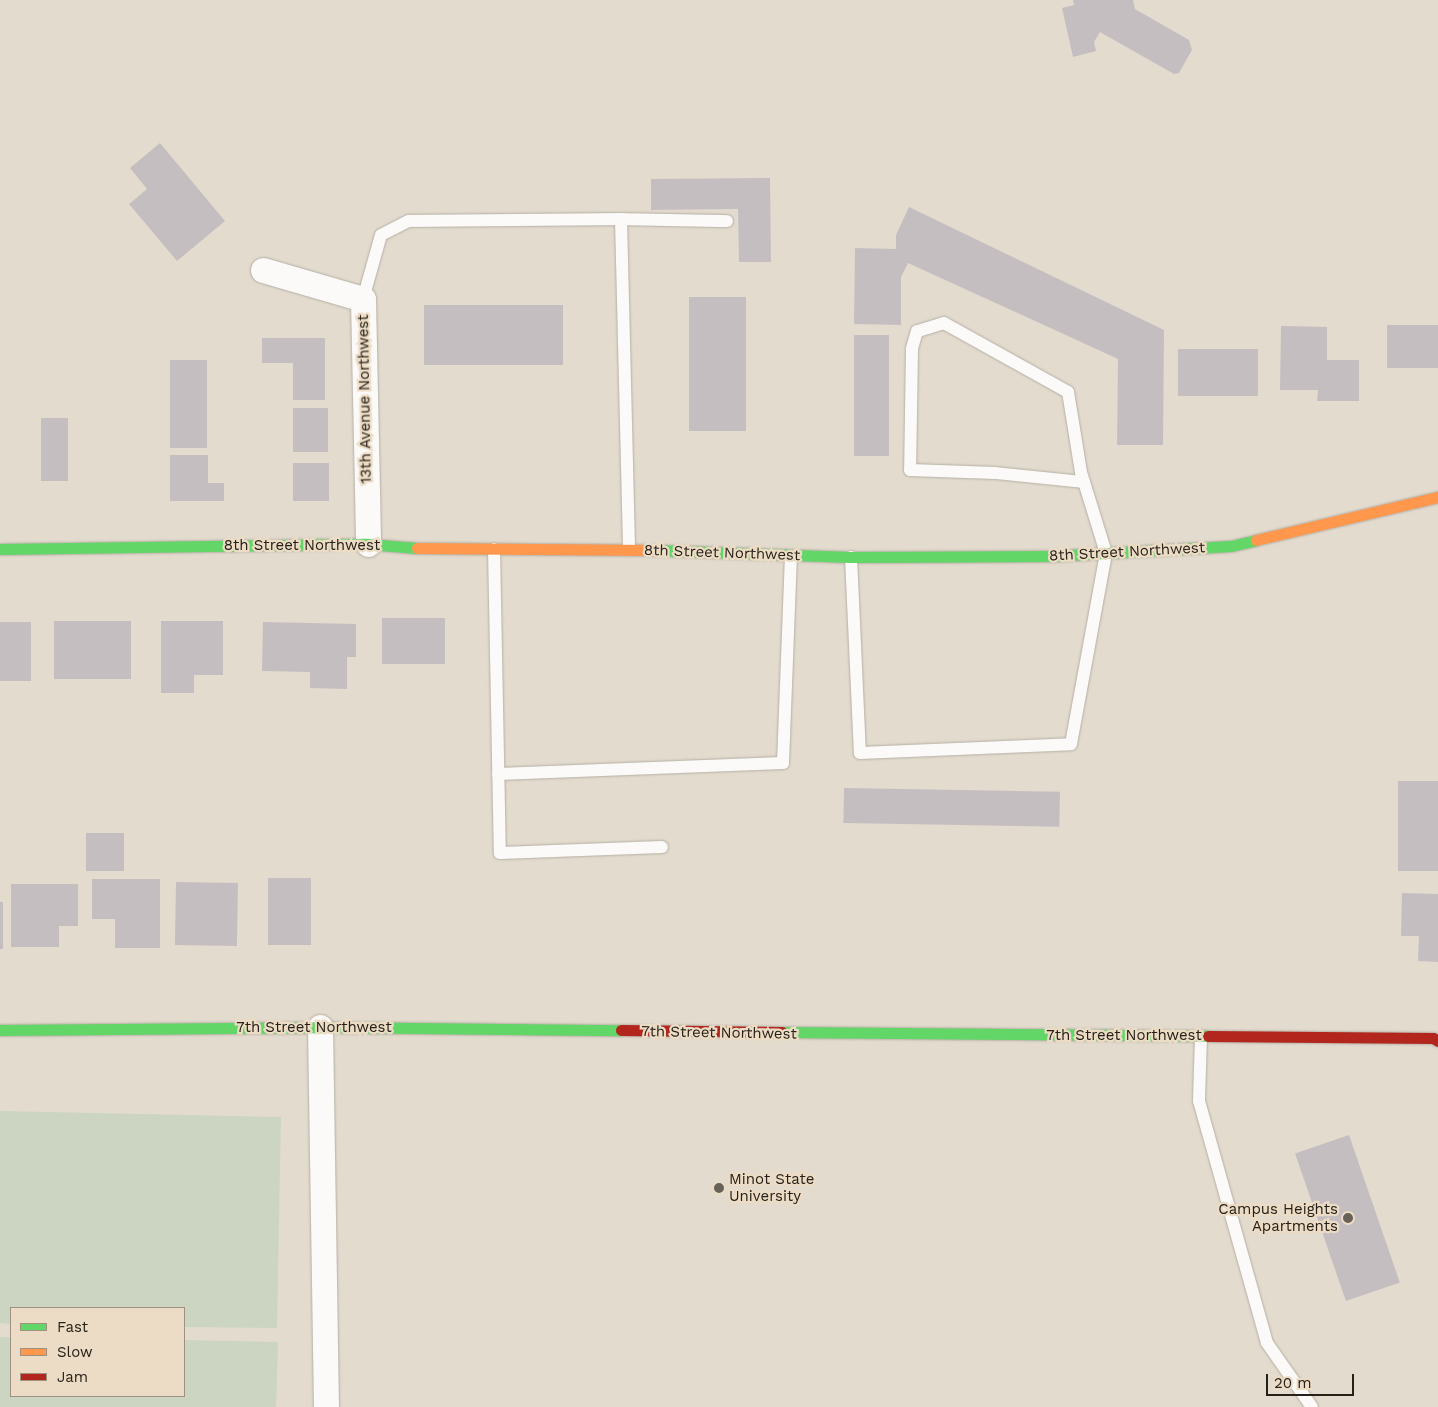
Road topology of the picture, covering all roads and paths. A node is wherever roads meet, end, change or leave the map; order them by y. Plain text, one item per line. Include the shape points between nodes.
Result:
1 (620, 219) junction
2 (727, 221) dead end
3 (263, 270) dead end
4 (363, 299) junction
5 (1084, 482) junction
6 (1438, 497) edge
7 (368, 544) junction
8 (0, 549) edge
9 (494, 549) junction
10 (629, 549) junction
11 (1106, 553) junction
12 (791, 556) junction
13 (851, 557) junction
14 (498, 774) junction
15 (662, 847) dead end
16 (320, 1027) junction
17 (0, 1030) edge
18 (1201, 1036) junction
19 (1438, 1041) edge
20 (326, 1407) edge
21 (1312, 1407) edge

1 - 2 lane
1 - 4 lane via 409,221 381,235
1 - 10 lane
3 - 4 street, 13th Avenue Northwest
4 - 7 street, 13th Avenue Northwest
5 - 5 lane via 995,473 910,470 912,349 916,331 944,323 1068,392
5 - 11 lane
6 - 11 street, 8th Street Northwest via 1231,546
7 - 8 street, 8th Street Northwest
7 - 9 street, 8th Street Northwest via 400,548
9 - 10 street, 8th Street Northwest
9 - 14 lane
10 - 12 street, 8th Street Northwest
11 - 13 street, 8th Street Northwest
11 - 13 lane via 1071,744 860,753
12 - 13 street, 8th Street Northwest
12 - 14 lane via 783,763
14 - 15 lane via 500,853
16 - 17 street, 7th Street Northwest
16 - 18 street, 7th Street Northwest
16 - 20 street
18 - 19 street, 7th Street Northwest via 1433,1038
18 - 21 lane via 1198,1101 1267,1343

